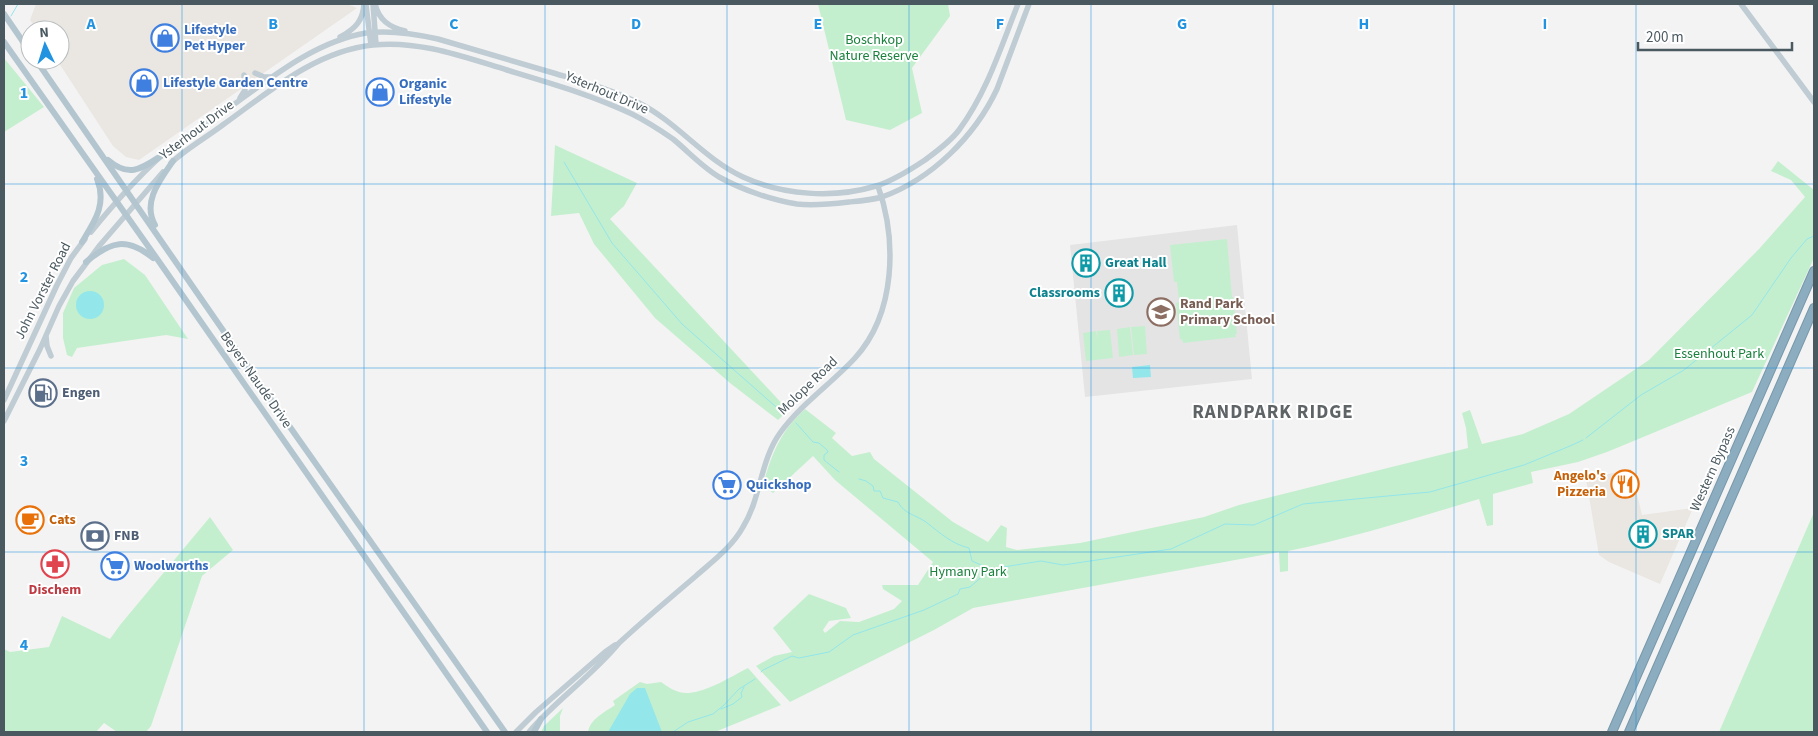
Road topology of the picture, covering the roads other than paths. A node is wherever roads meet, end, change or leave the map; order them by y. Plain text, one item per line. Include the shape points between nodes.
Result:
1 (365, 4) edge
2 (374, 4) edge
3 (1018, 4) edge
4 (1029, 4) edge
5 (1741, 4) edge
6 (4, 14) edge
7 (371, 33) junction
8 (416, 35) junction
9 (20, 37) edge
10 (4, 42) edge
11 (373, 45) junction
12 (325, 46) junction
13 (43, 70) edge
14 (255, 73) dead end
15 (244, 75) dead end
16 (275, 76) junction
17 (1814, 102) edge
18 (236, 103) junction
19 (101, 155) junction
20 (161, 156) junction
21 (173, 161) junction
22 (90, 164) junction
23 (878, 186) junction
24 (127, 191) junction
25 (882, 197) junction
26 (116, 202) junction
27 (136, 202) junction
28 (125, 214) junction
29 (82, 242) junction
30 (168, 250) junction
31 (86, 262) junction
32 (160, 263) junction
33 (1814, 271) edge
34 (1814, 308) edge
35 (47, 331) junction
36 (51, 356) dead end
37 (4, 400) edge
38 (4, 421) edge
39 (619, 643) junction
40 (541, 719) junction
41 (487, 732) edge
42 (505, 732) edge
43 (516, 732) edge
44 (529, 732) edge
45 (534, 732) edge
46 (1612, 732) edge
47 (1629, 732) edge

1 - 7 main road
1 - 12 main road via 358,24
2 - 7 main road
2 - 8 main road via 388,25
3 - 23 main road, Ysterhout Drive via 989,79 958,131 916,166
4 - 25 main road, Ysterhout Drive via 992,99 971,130 945,158
5 - 17 main road
6 - 9 main road
7 - 8 main road, Ysterhout Drive
7 - 11 main road
7 - 12 main road, Ysterhout Drive
8 - 23 main road, Ysterhout Drive via 438,38 619,94 653,111 720,164 757,182 786,191 835,194
10 - 22 main road, Beyers Naudé Drive
11 - 21 main road, Ysterhout Drive via 341,51 312,64
11 - 25 main road, Ysterhout Drive via 432,48 588,95 653,126 719,177 767,196 797,204
12 - 16 main road, Ysterhout Drive
13 - 19 main road, Beyers Naudé Drive
14 - 16 main road via 264,77
15 - 18 main road via 246,90
16 - 18 main road, Ysterhout Drive
18 - 20 main road, Ysterhout Drive
19 - 20 main road via 118,168 133,171
19 - 24 main road, Beyers Naudé Drive
20 - 24 main road, Ysterhout Drive
21 - 27 main road, Ysterhout Drive
21 - 30 main road via 156,186 151,207 153,222
22 - 26 main road, Beyers Naudé Drive
22 - 29 main road via 100,187 101,206
23 - 25 main road, Molope Road
24 - 26 main road, Ysterhout Drive
24 - 27 main road, Beyers Naudé Drive
25 - 39 main road, Molope Road via 888,231 889,276 882,311 872,335 854,358 803,406 780,433 767,457 752,509 738,536
26 - 28 main road, Beyers Naudé Drive
26 - 29 main road, John Vorster Road
27 - 28 main road, Ysterhout Drive
27 - 30 main road, Beyers Naudé Drive
28 - 31 main road, John Vorster Road
28 - 32 main road, Beyers Naudé Drive
29 - 37 main road, John Vorster Road via 57,286
30 - 42 main road, Beyers Naudé Drive
31 - 32 main road via 110,245 125,244 139,248
31 - 35 main road, John Vorster Road
32 - 41 main road, Beyers Naudé Drive
33 - 46 highway, Western Bypass
34 - 47 highway, Western Bypass
35 - 36 main road via 46,346
35 - 38 main road, John Vorster Road
39 - 40 main road, Molope Road
39 - 43 main road, Molope Road
40 - 44 main road, Molope Road
40 - 45 main road

